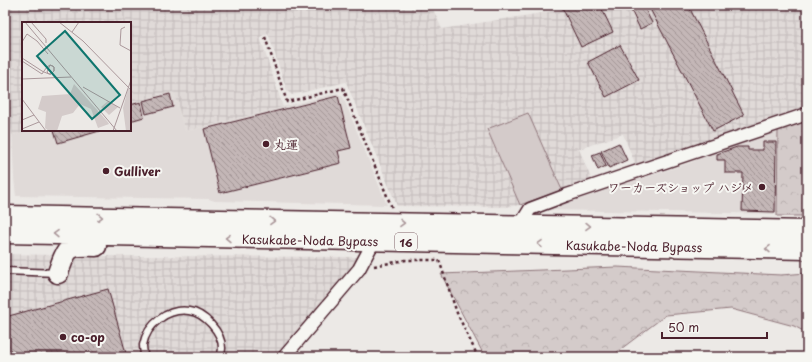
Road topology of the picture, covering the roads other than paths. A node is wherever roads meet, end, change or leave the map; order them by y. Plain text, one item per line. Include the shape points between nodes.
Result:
1 (807, 114) edge
2 (5, 216) edge
3 (520, 225) junction
4 (807, 231) edge
5 (5, 233) edge
6 (175, 237) junction
7 (374, 241) junction
8 (807, 249) edge
9 (5, 271) edge
10 (58, 273) joint
11 (144, 357) edge
12 (220, 357) edge
13 (284, 357) edge

1 - 3 street via 530,209
2 -> 3 highway, Kasukabe-Noda Bypass / 16
3 -> 4 highway, Kasukabe-Noda Bypass / 16
6 -> 5 highway, Kasukabe-Noda Bypass / 16
7 -> 6 highway, Kasukabe-Noda Bypass / 16
6 - 10 highway via 119,246 78,245 65,253
8 -> 7 highway, Kasukabe-Noda Bypass / 16
7 - 13 street via 359,269
9 - 10 lane
11 - 12 lane via 143,345 149,328 160,318 175,311 189,311 202,316 214,328 222,348

